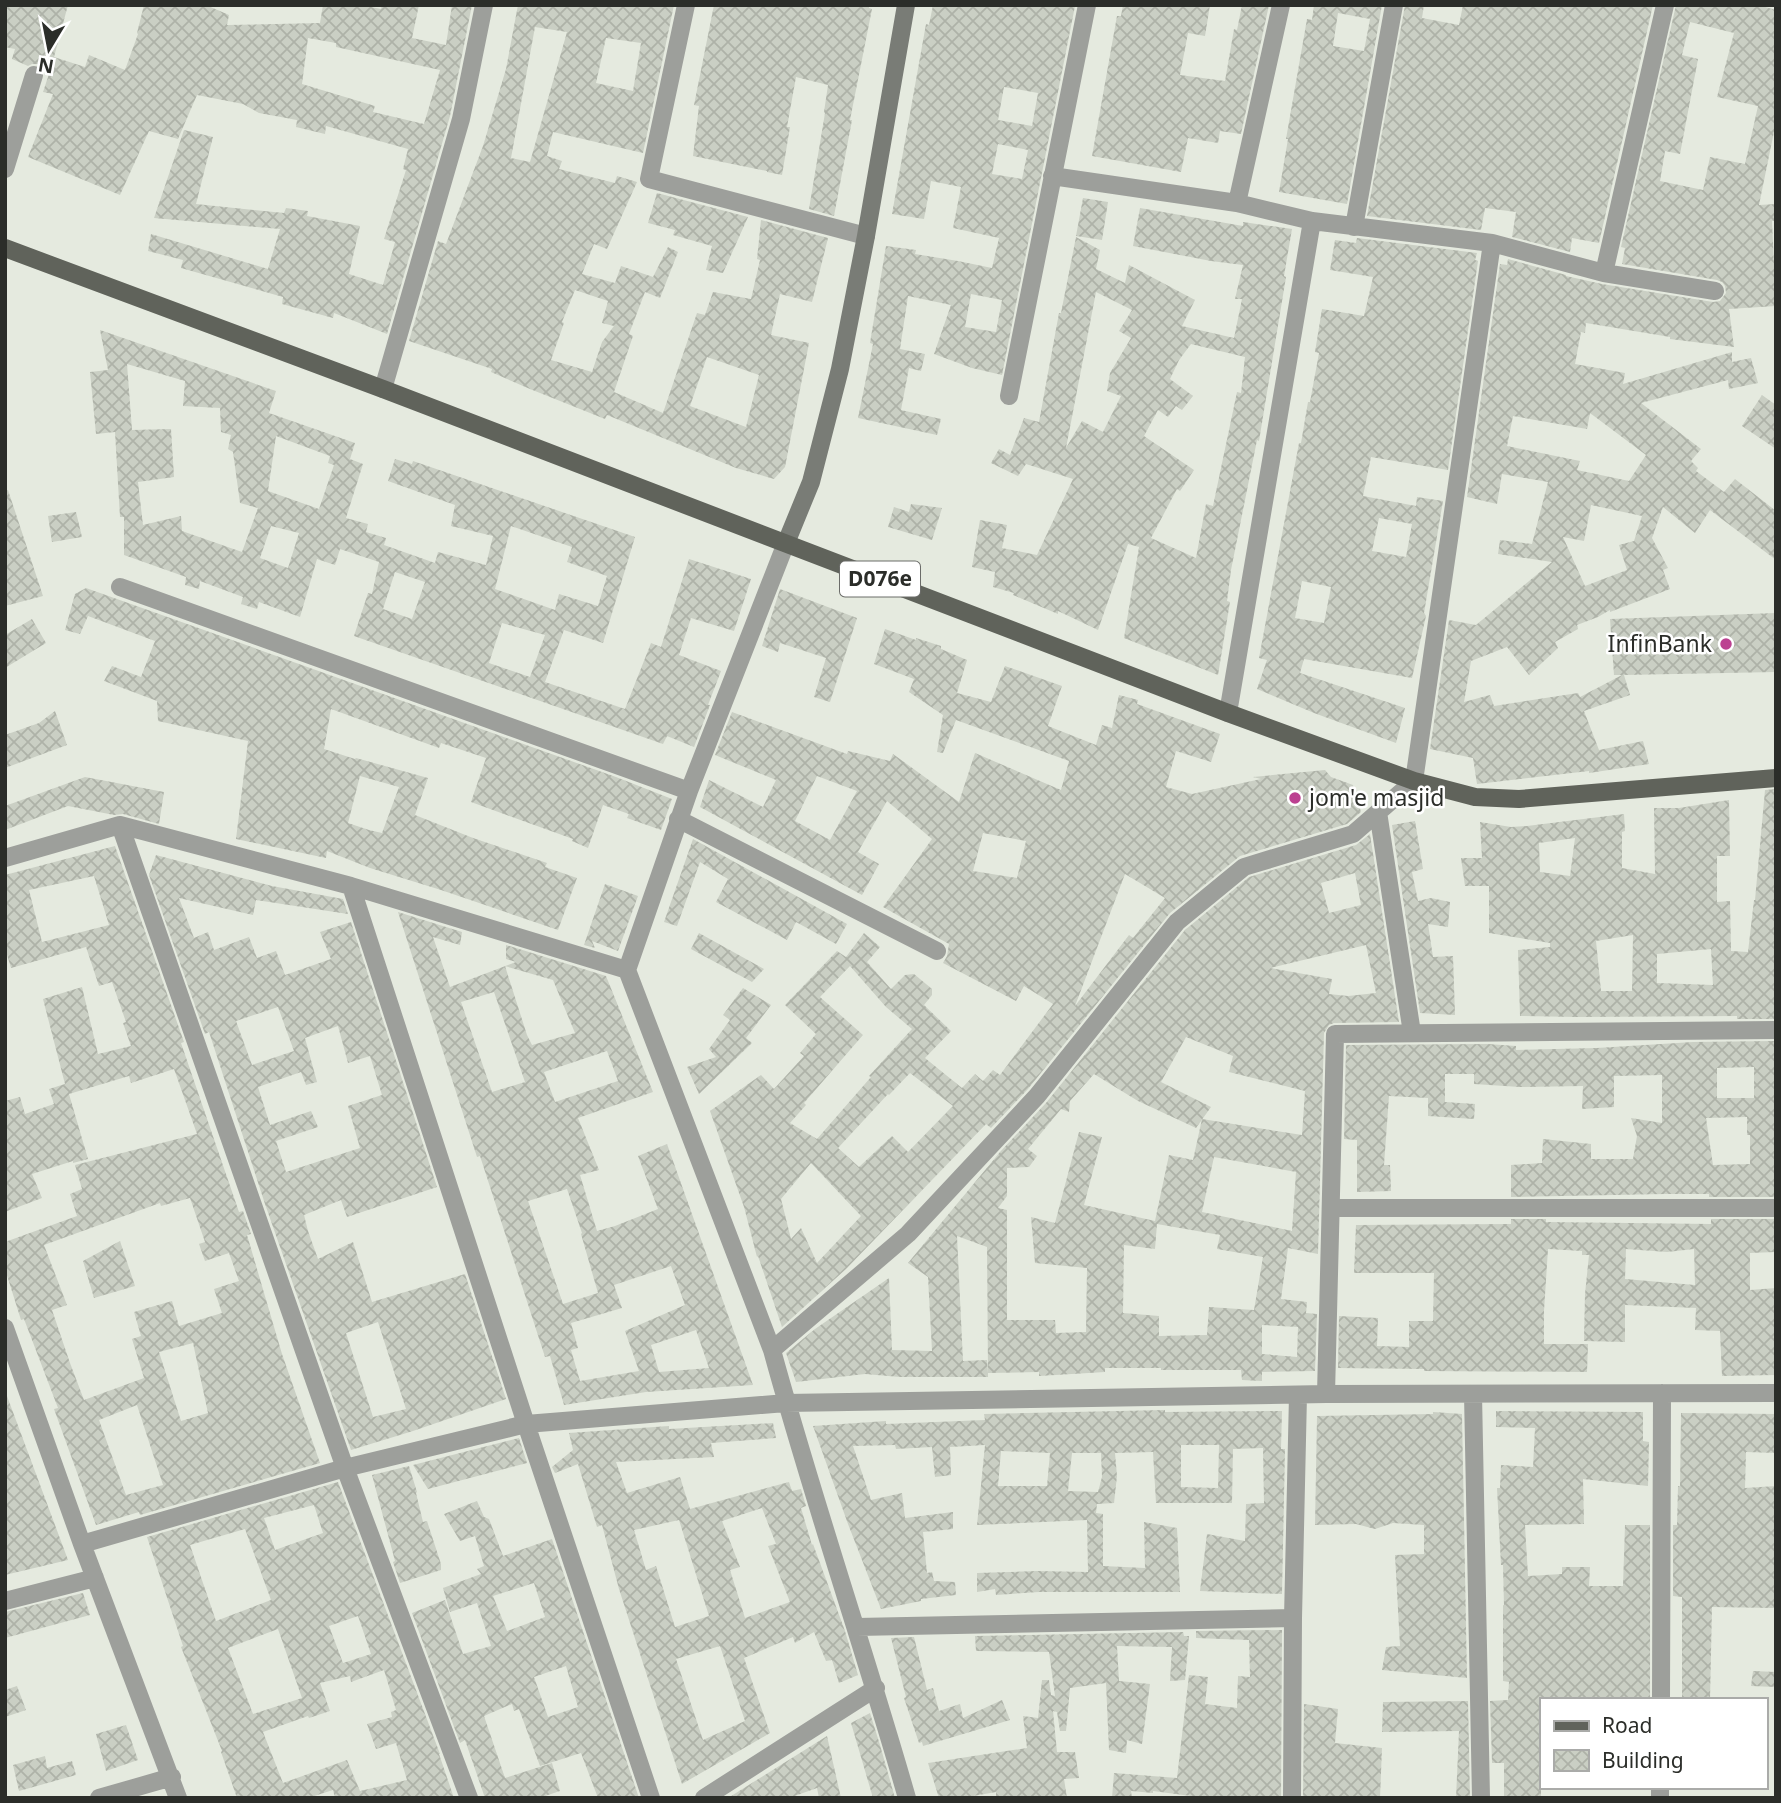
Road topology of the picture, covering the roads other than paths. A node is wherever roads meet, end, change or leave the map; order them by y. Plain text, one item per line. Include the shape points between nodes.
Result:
1 (484, 5) edge
2 (686, 5) edge
3 (906, 5) edge
4 (1087, 5) edge
5 (1281, 5) edge
6 (1395, 5) edge
7 (1664, 5) edge
8 (34, 75) dead end
9 (5, 169) edge
10 (1052, 176) junction
11 (1237, 203) junction
12 (1312, 221) junction
13 (1354, 227) junction
14 (866, 236) junction
15 (1492, 243) junction
16 (5, 248) edge
17 (1604, 273) junction
18 (1715, 291) dead end
19 (383, 389) junction
20 (1009, 396) dead end
21 (786, 543) junction
22 (120, 587) dead end
23 (1228, 713) junction
24 (1776, 778) edge
25 (1414, 781) junction
26 (689, 791) junction
27 (1378, 812) junction
28 (678, 820) junction
29 (120, 825) junction
30 (5, 858) edge
31 (351, 886) junction
32 (937, 951) dead end
33 (627, 970) junction
34 (1776, 1030) edge
35 (1412, 1033) junction
36 (1332, 1208) junction
37 (1776, 1208) edge
38 (6, 1331) edge
39 (772, 1350) junction
40 (1662, 1393) junction
41 (1776, 1393) edge
42 (1326, 1394) junction
43 (1474, 1394) junction
44 (1298, 1395) junction
45 (786, 1403) junction
46 (526, 1424) junction
47 (345, 1468) junction
48 (82, 1544) junction
49 (95, 1578) junction
50 (5, 1601) edge
51 (1293, 1618) junction
52 (857, 1627) junction
53 (876, 1688) junction
54 (1661, 1698) edge
55 (172, 1777) junction
56 (99, 1798) edge
57 (178, 1798) edge
58 (469, 1798) edge
59 (651, 1798) edge
60 (704, 1798) edge
61 (907, 1798) edge
62 (1292, 1798) edge
63 (1481, 1798) edge

1 - 19 street via 461,119
2 - 14 street via 649,179
3 - 14 main road
4 - 10 street
5 - 11 street
6 - 13 street
7 - 17 street
8 - 9 street
10 - 11 street
10 - 20 street
11 - 12 street
12 - 13 street
12 - 23 street
13 - 15 street
14 - 21 main road via 840,369 811,482
15 - 17 street
15 - 25 street
16 - 19 main road, D076e
17 - 18 street
19 - 21 main road, D076e
21 - 23 main road, D076e
21 - 26 street
22 - 26 street
23 - 25 main road, D076e
24 - 25 main road, D076e via 1519,799 1475,797
25 - 27 street
26 - 28 street
27 - 35 street
27 - 39 street via 1353,834 1244,866 1177,922 1037,1096 908,1234
28 - 32 street
28 - 33 street
29 - 30 street
29 - 31 street
29 - 47 street
31 - 33 street
31 - 46 street
33 - 39 street
34 - 35 street
35 - 36 street via 1335,1034
36 - 37 street
36 - 42 street
38 - 48 street
39 - 45 street
40 - 41 street
40 - 43 street
40 - 54 street
42 - 43 street
42 - 44 street
43 - 63 street
44 - 45 street
44 - 51 street
45 - 46 street
45 - 52 street
46 - 47 street
46 - 59 street
47 - 48 street
47 - 58 street
48 - 49 street
49 - 50 street
49 - 55 street
51 - 52 street
51 - 62 street
52 - 53 street
53 - 60 street
53 - 61 street
55 - 56 street
55 - 57 street

